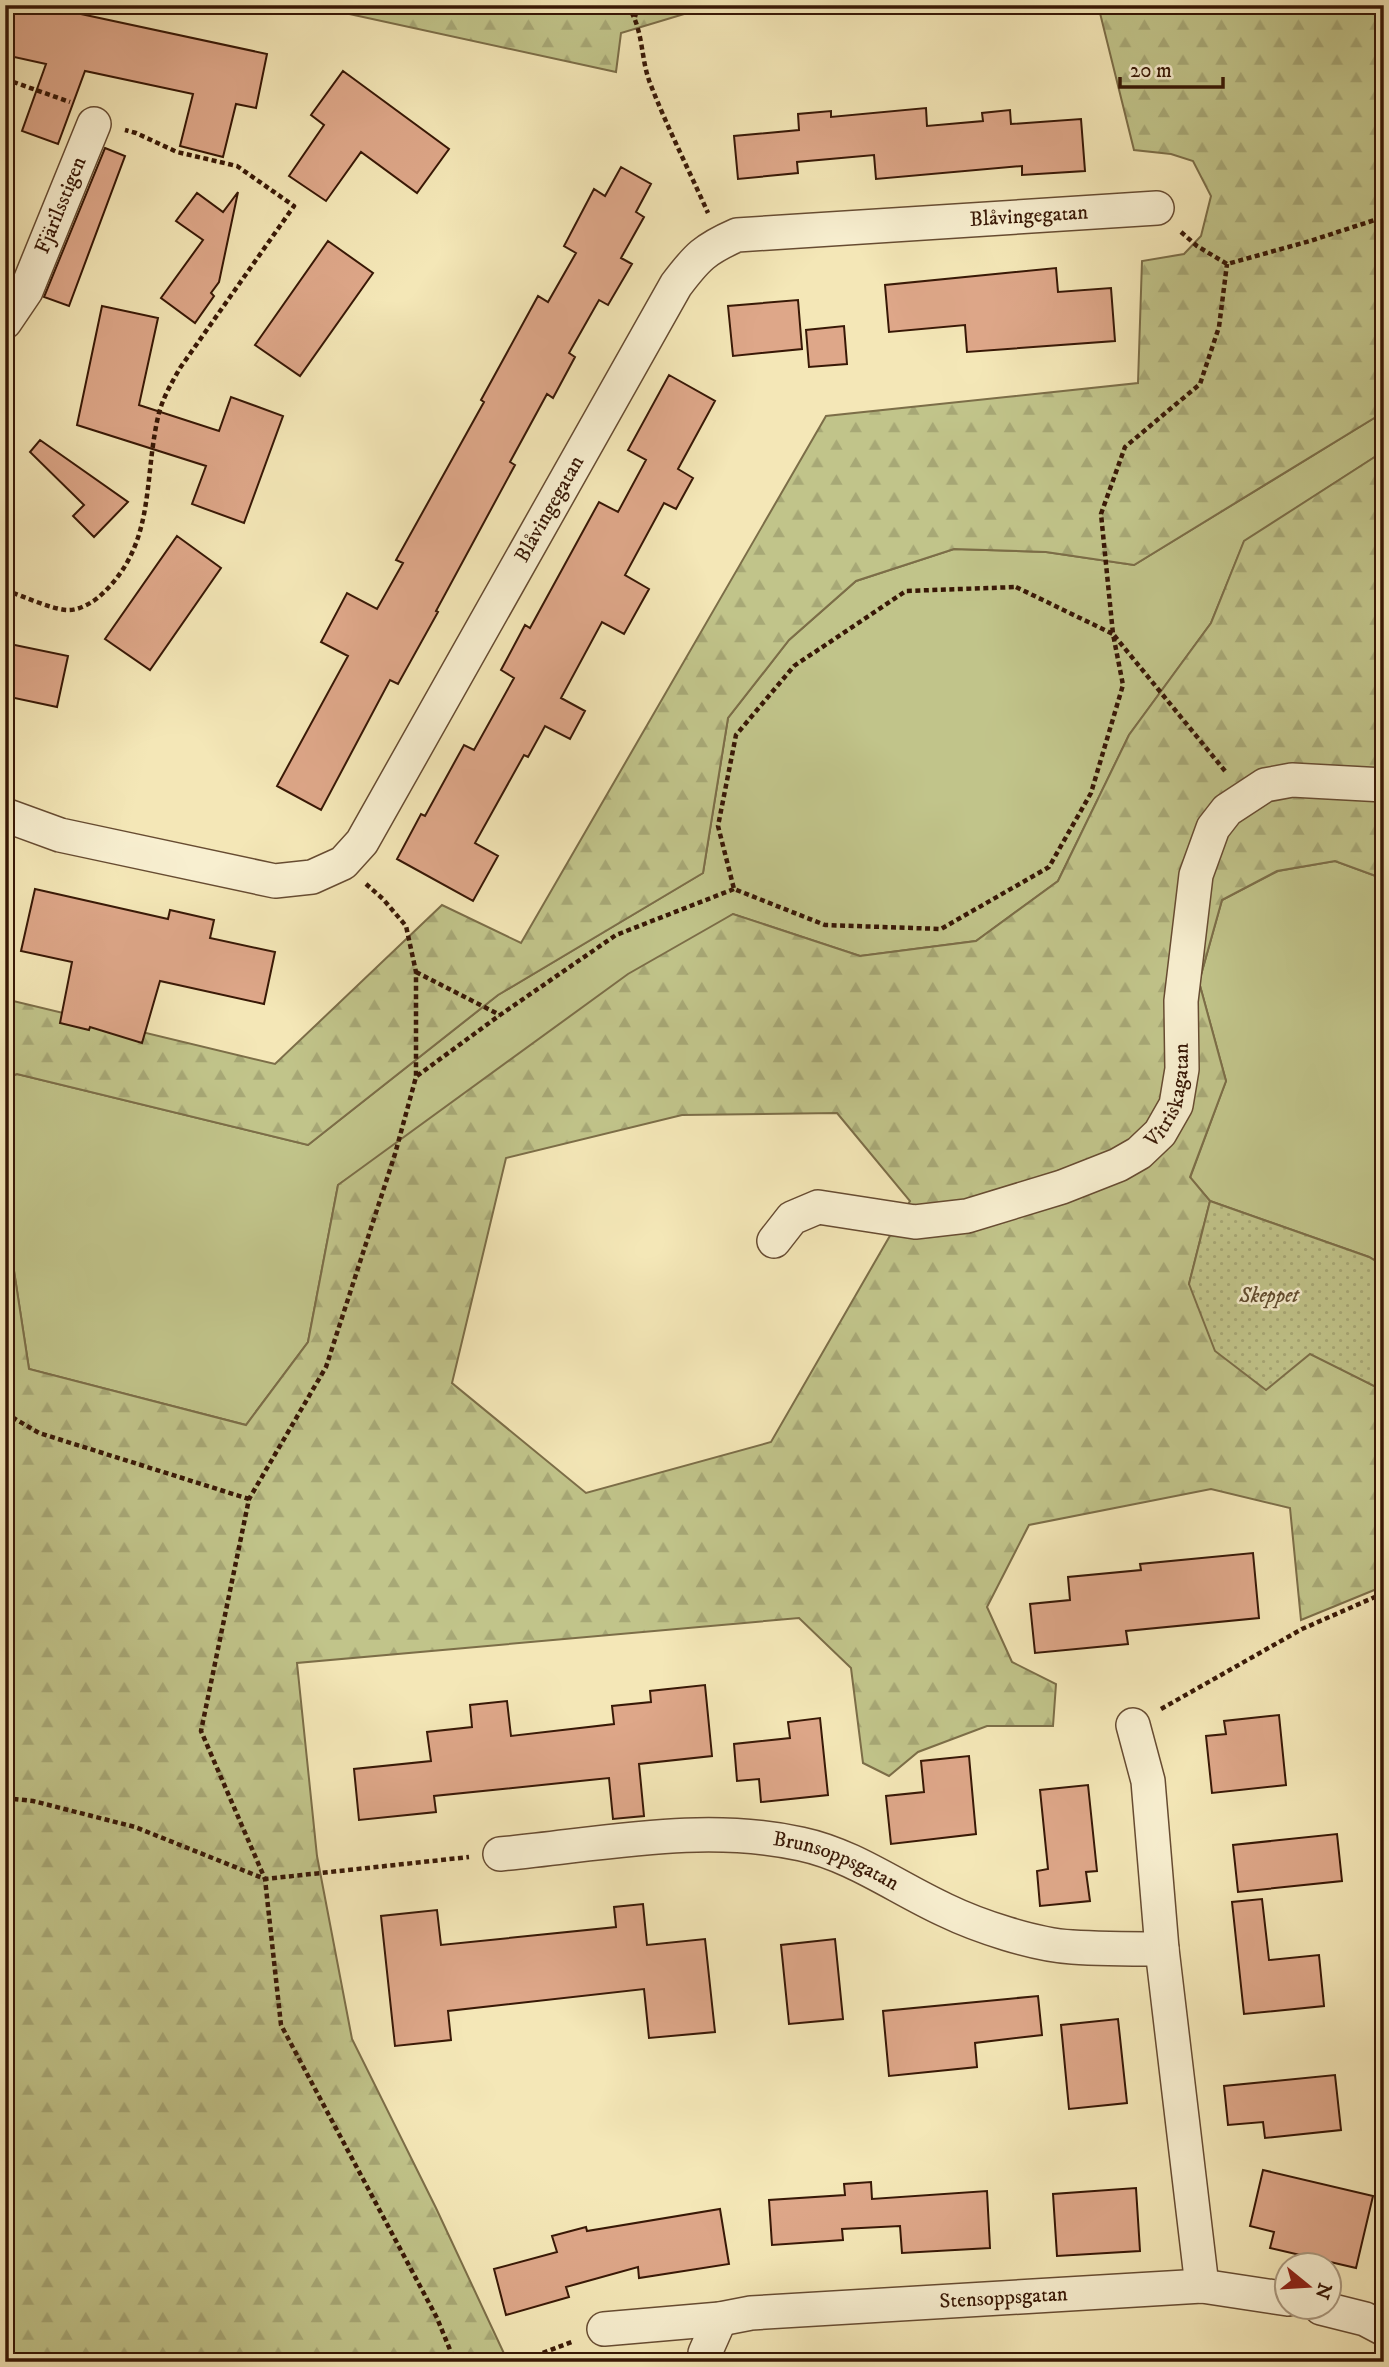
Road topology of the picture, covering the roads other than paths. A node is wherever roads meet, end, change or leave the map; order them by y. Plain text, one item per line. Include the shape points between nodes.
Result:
1 (94, 124) road end
2 (1157, 208) road end
3 (5, 322) edge
4 (1384, 785) edge
5 (5, 815) edge
6 (774, 1241) dead end
7 (1133, 1725) road end
8 (500, 1854) road end
9 (1162, 1949) junction
10 (1202, 2286) junction
11 (1274, 2297) edge
12 (1344, 2314) edge
13 (720, 2319) junction
14 (604, 2329) road end
15 (1384, 2329) edge
16 (705, 2362) edge

1 - 3 street, Fjärilsstigen via 26,291
2 - 5 street, Blåvingegatan via 737,235 709,248 676,285 362,842 343,863 312,877 275,881 60,835
4 - 6 street, Vitriskagatan via 1292,780 1265,785 1227,810 1213,828 1196,875 1181,1001 1182,1069 1175,1105 1160,1133 1139,1153 1062,1187 967,1216 915,1222 818,1206 792,1218
7 - 9 street via 1148,1781
8 - 9 street, Brunsoppsgatan via 734,1834 802,1844 850,1861 947,1911 1010,1934 1069,1947
9 - 10 street
10 - 11 street, Stensoppsgatan
10 - 13 street, Stensoppsgatan via 751,2313
12 - 15 street
13 - 14 street, Stensoppsgatan
13 - 16 street

